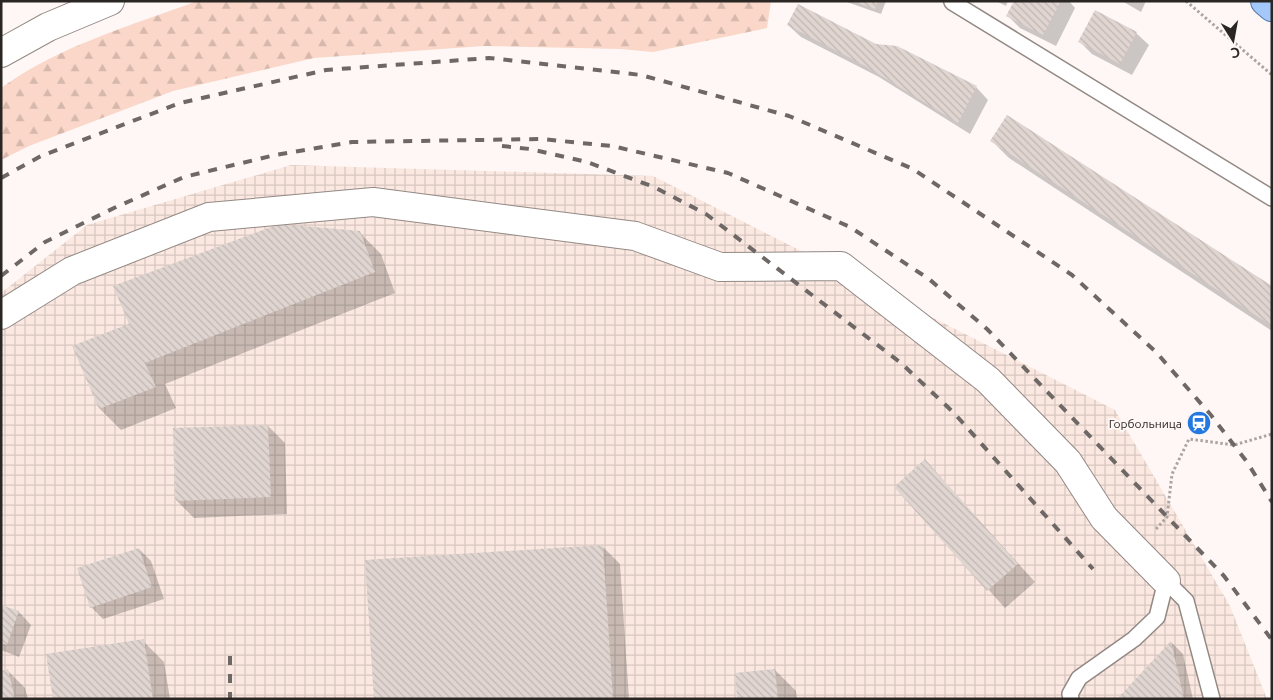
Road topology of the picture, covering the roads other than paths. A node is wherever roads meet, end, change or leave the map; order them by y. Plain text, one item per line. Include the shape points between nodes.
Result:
1 (110, 1) edge
2 (1265, 1) edge
3 (952, 2) edge
4 (1272, 7) edge
5 (1, 54) edge
6 (1272, 198) edge
7 (1, 315) edge
8 (1166, 581) junction
9 (1071, 699) edge
10 (1212, 699) edge

1 - 5 street via 48,27
2 - 4 main road
3 - 6 lane
7 - 8 street via 72,271 209,217 373,202 635,236 720,267 841,266 988,380 1068,462 1104,518
8 - 9 lane via 1156,617 1134,639 1079,678 1070,694
8 - 10 lane via 1186,601

